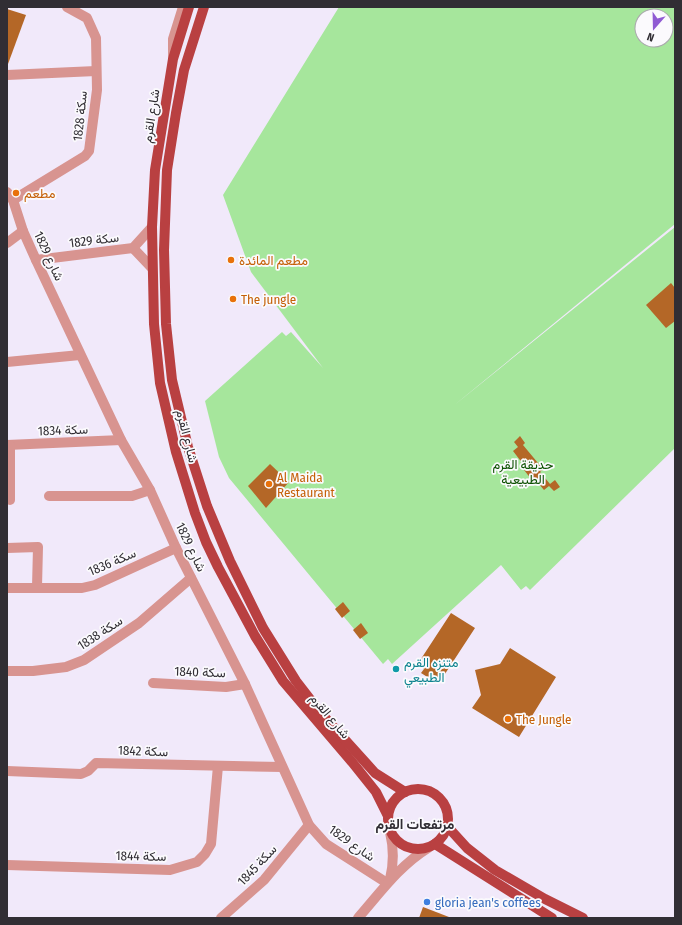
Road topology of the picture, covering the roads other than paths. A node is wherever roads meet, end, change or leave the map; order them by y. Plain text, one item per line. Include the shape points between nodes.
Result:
1 (67, 7) edge
2 (182, 7) edge
3 (190, 7) edge
4 (204, 7) edge
5 (173, 59) junction
6 (96, 71) junction
7 (7, 75) edge
8 (10, 196) edge
9 (152, 227) junction
10 (23, 232) junction
11 (7, 243) edge
12 (133, 248) junction
13 (36, 260) junction
14 (152, 268) junction
15 (80, 355) junction
16 (7, 362) edge
17 (121, 440) junction
18 (9, 445) edge
19 (150, 490) junction
20 (49, 496) dead end
21 (10, 500) dead end
22 (7, 548) edge
23 (176, 548) junction
24 (191, 578) junction
25 (37, 587) junction
26 (7, 588) edge
27 (7, 671) edge
28 (153, 683) dead end
29 (245, 684) junction
30 (218, 766) junction
31 (282, 767) junction
32 (7, 771) edge
33 (405, 792) junction
34 (388, 816) junction
35 (308, 825) junction
36 (447, 826) junction
37 (390, 832) junction
38 (431, 846) junction
39 (7, 865) edge
40 (389, 881) junction
41 (221, 918) edge
42 (358, 918) edge
43 (552, 918) edge
44 (583, 918) edge

1 - 6 street, سكة 1828 via 87,18 96,38
2 - 5 street via 173,39
3 - 5 main road, شارع القرم
4 - 33 main road, شارع القرم via 184,70 176,113 168,170 164,250 166,324 171,372 188,447 207,506 230,561 263,628 296,681 375,773
5 - 9 main road, شارع القرم via 155,170
6 - 7 street
6 - 8 street, سكة 1828 via 89,151 85,156
8 - 10 street, 1829 شارع
9 - 12 street, سكة 1829
9 - 14 main road, شارع القرم
10 - 11 street
10 - 13 street, 1829 شارع
12 - 13 street, سكة 1829
12 - 14 street, سكة 1829
13 - 15 street, 1829 شارع
14 - 34 main road, شارع القرم via 160,383 176,452 206,542 255,636 283,680 376,792
15 - 16 street
15 - 17 street, 1829 شارع
17 - 18 street, سكة 1834
17 - 19 street, 1829 شارع
18 - 21 street
19 - 20 street via 132,496
19 - 23 street, 1829 شارع
22 - 25 street via 38,547
23 - 24 street, 1829 شارع
23 - 25 street, سكة 1836 via 95,585 82,588
24 - 27 street, 1838 سكة via 139,623 84,660 66,667
24 - 29 street, 1829 شارع
25 - 26 street, سكة 1836
28 - 29 street, سكة 1840 via 226,687
29 - 31 street, 1829 شارع
30 - 31 street, سكة 1842
30 - 32 street, سكة 1842 via 96,763 81,774
30 - 39 street, سكة 1844 via 211,844 206,854 197,862 170,870
31 - 35 street, 1829 شارع
33 - 34 main road via 393,802
33 - 36 main road via 419,790 433,793 445,807
34 - 37 main road
35 - 40 street, 1829 شارع via 326,844
35 - 41 street, 1845 سكة via 264,880
36 - 38 main road via 444,833
36 - 44 main road via 467,848 495,870
37 - 38 main road via 403,845 412,848
37 - 40 street via 394,861
38 - 40 street via 404,865
38 - 43 main road
40 - 42 street

